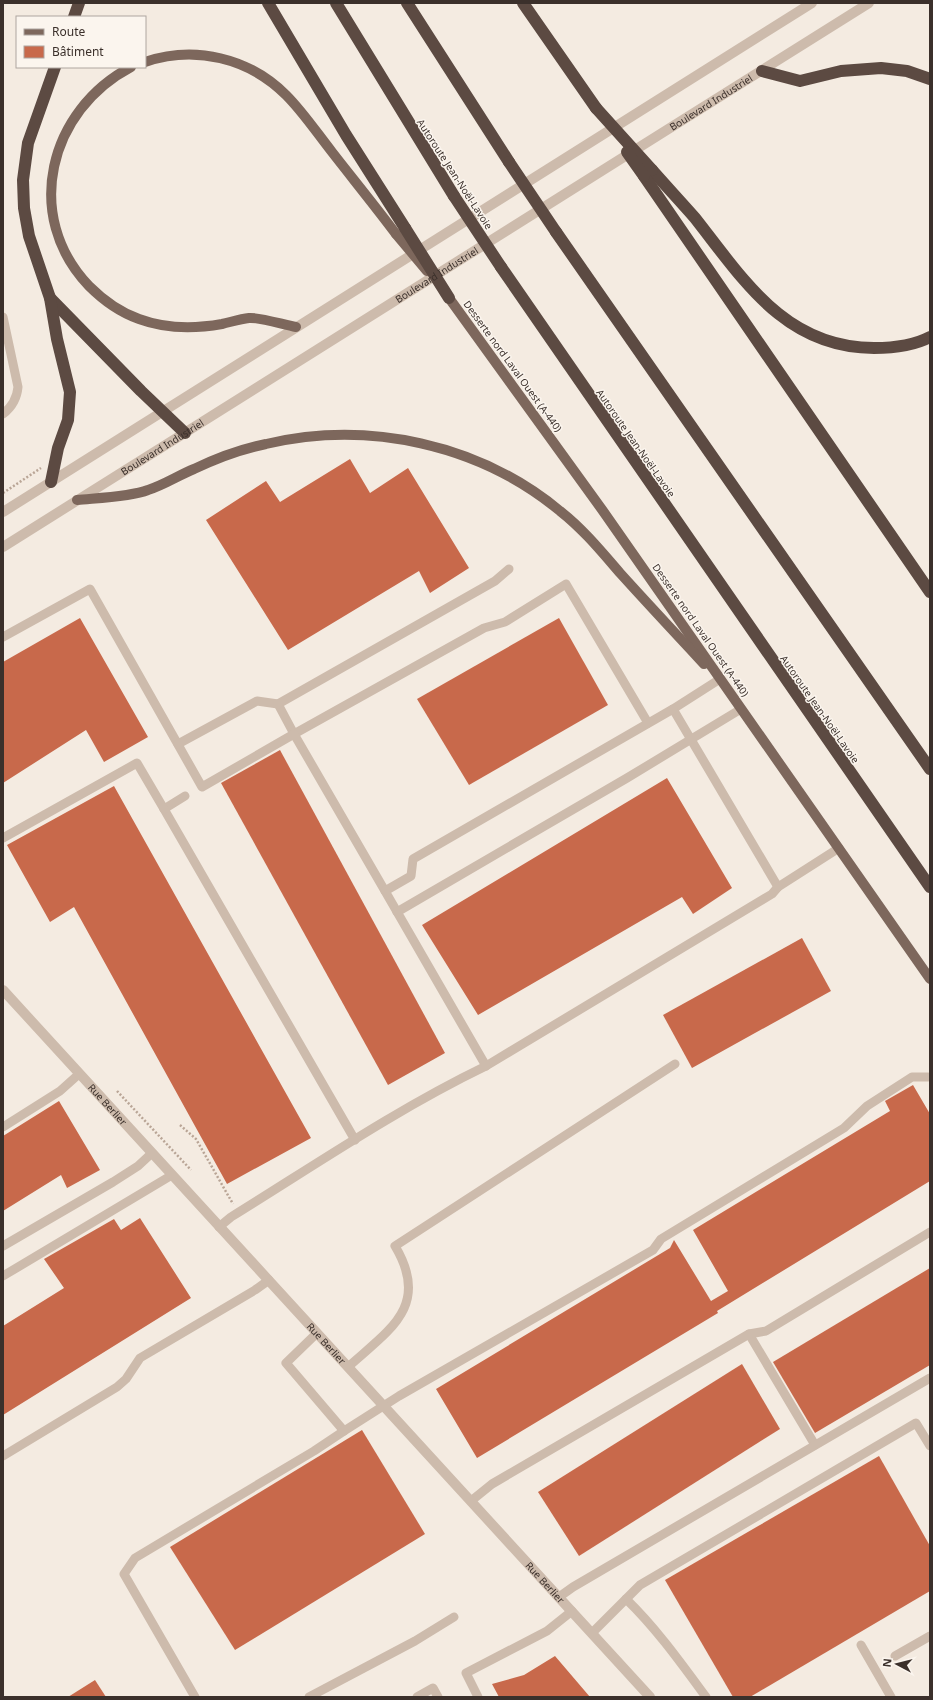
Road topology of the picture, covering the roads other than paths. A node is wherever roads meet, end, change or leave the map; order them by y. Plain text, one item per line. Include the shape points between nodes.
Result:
1 (79, 3) edge
2 (268, 3) edge
3 (336, 3) edge
4 (407, 3) edge
5 (523, 3) edge
6 (812, 3) edge
7 (869, 3) edge
8 (74, 16) edge
9 (146, 62) edge
10 (55, 68) edge
11 (129, 68) edge
12 (762, 71) junction
13 (930, 79) edge
14 (648, 173) junction
15 (401, 231) junction
16 (50, 298) junction
17 (449, 298) joint
18 (3, 317) edge
19 (296, 327) junction
20 (930, 337) edge
21 (162, 411) junction
22 (3, 414) edge
23 (185, 433) junction
24 (51, 482) junction
25 (77, 500) junction
26 (3, 512) edge
27 (3, 546) edge
28 (509, 569) dead end
29 (930, 592) edge
30 (3, 637) edge
31 (719, 680) junction
32 (278, 704) junction
33 (673, 709) junction
34 (741, 709) junction
35 (648, 723) junction
36 (294, 734) junction
37 (691, 740) junction
38 (178, 744) junction
39 (930, 769) edge
40 (185, 796) dead end
41 (164, 809) junction
42 (3, 838) edge
43 (839, 848) junction
44 (778, 886) junction
45 (930, 887) edge
46 (385, 891) junction
47 (397, 912) junction
48 (930, 979) edge
49 (3, 990) edge
50 (675, 1064) dead end
51 (486, 1066) junction
52 (79, 1074) junction
53 (929, 1078) edge
54 (3, 1127) edge
55 (355, 1140) junction
56 (152, 1153) junction
57 (172, 1175) junction
58 (219, 1227) junction
59 (930, 1232) edge
60 (3, 1246) edge
61 (3, 1276) edge
62 (269, 1280) junction
63 (317, 1333) junction
64 (749, 1334) junction
65 (348, 1367) junction
66 (930, 1378) edge
67 (384, 1407) junction
68 (344, 1431) junction
69 (815, 1445) junction
70 (930, 1446) edge
71 (3, 1456) edge
72 (470, 1501) junction
73 (559, 1597) junction
74 (626, 1599) junction
75 (572, 1611) junction
76 (454, 1617) dead end
77 (592, 1633) junction
78 (930, 1636) edge
79 (861, 1645) dead end
80 (896, 1656) dead end
81 (195, 1697) edge
82 (309, 1697) edge
83 (417, 1697) edge
84 (438, 1697) edge
85 (478, 1697) edge
86 (650, 1697) edge
87 (706, 1697) edge
88 (891, 1697) edge

1 - 8 highway
2 - 15 highway
3 - 45 highway, Autoroute Jean-Noël-Lavoie, bridge via 454,196 501,267
4 - 39 highway, bridge via 556,232
5 - 14 highway, bridge via 596,108
6 - 19 street
7 - 12 street, Boulevard Industriel
9 - 15 main road via 174,55 199,54 227,60 264,77 295,105
10 - 16 highway via 28,143 23,180 29,236
11 - 19 main road via 109,80 88,98 71,120 59,145 52,172 51,198 58,235 68,258 83,279 108,303 150,323 196,328 249,318
12 - 13 highway via 800,81 841,71 881,68 907,71
12 - 23 street, Boulevard Industriel
14 - 20 highway via 694,218 748,287 796,325 826,340 851,347 897,347
14 - 29 highway
15 - 17 highway, bridge
16 - 21 highway
16 - 24 highway via 70,392 67,424 58,448
17 - 31 main road, Desserte nord Laval Ouest (A-440) via 598,504
18 - 22 lane via 18,387 16,399
19 - 21 street
21 - 23 highway
21 - 24 street
23 - 25 street, Boulevard Industriel
24 - 26 street
25 - 27 street, Boulevard Industriel
25 - 31 main road via 146,491 226,455 289,439 325,435 366,435 406,440 441,449 503,473 560,510 591,539
28 - 32 lane via 495,581
30 - 38 lane via 90,590
31 - 33 lane
31 - 34 main road, Desserte nord Laval Ouest (A-440)
32 - 36 lane
32 - 38 lane via 257,701
33 - 35 lane
33 - 37 lane
34 - 37 lane
34 - 43 main road, Desserte nord Laval Ouest (A-440)
35 - 36 lane via 566,584 505,622 484,628
35 - 46 lane via 413,859 411,876
36 - 38 lane via 202,787
36 - 46 lane
37 - 44 lane
37 - 47 lane
40 - 41 lane
41 - 42 lane via 137,763
41 - 55 lane
43 - 44 lane
43 - 48 main road, Desserte nord Laval Ouest (A-440)
44 - 51 lane via 772,894
46 - 47 lane
47 - 51 lane
49 - 52 street, Rue Berlier
50 - 65 lane via 395,1246 406,1269 408,1301 396,1323
51 - 55 lane via 446,1086
52 - 54 lane via 60,1091
52 - 56 street, Rue Berlier
53 - 67 lane via 912,1077 867,1106 844,1128 661,1239 653,1250
55 - 58 lane
56 - 57 street, Rue Berlier
56 - 60 lane via 119,1178
57 - 58 street, Rue Berlier
57 - 61 lane
58 - 62 street, Rue Berlier
59 - 64 lane via 766,1331
62 - 63 street, Rue Berlier
62 - 71 lane via 140,1358 126,1380 118,1387
63 - 65 street, Rue Berlier
63 - 68 lane via 286,1363
64 - 69 lane
64 - 72 lane via 492,1484
65 - 67 street, Rue Berlier
66 - 69 lane
67 - 68 lane
67 - 72 street, Rue Berlier
68 - 81 lane via 135,1558 124,1574
69 - 73 lane
70 - 74 lane via 916,1423 640,1585
72 - 73 street, Rue Berlier
73 - 75 street, Rue Berlier
74 - 77 lane
74 - 87 lane via 676,1657
75 - 77 street, Rue Berlier
75 - 85 lane via 547,1631 466,1673
76 - 82 lane via 415,1641
77 - 86 street, Rue Berlier
78 - 80 lane
79 - 88 lane
83 - 84 lane via 433,1688

